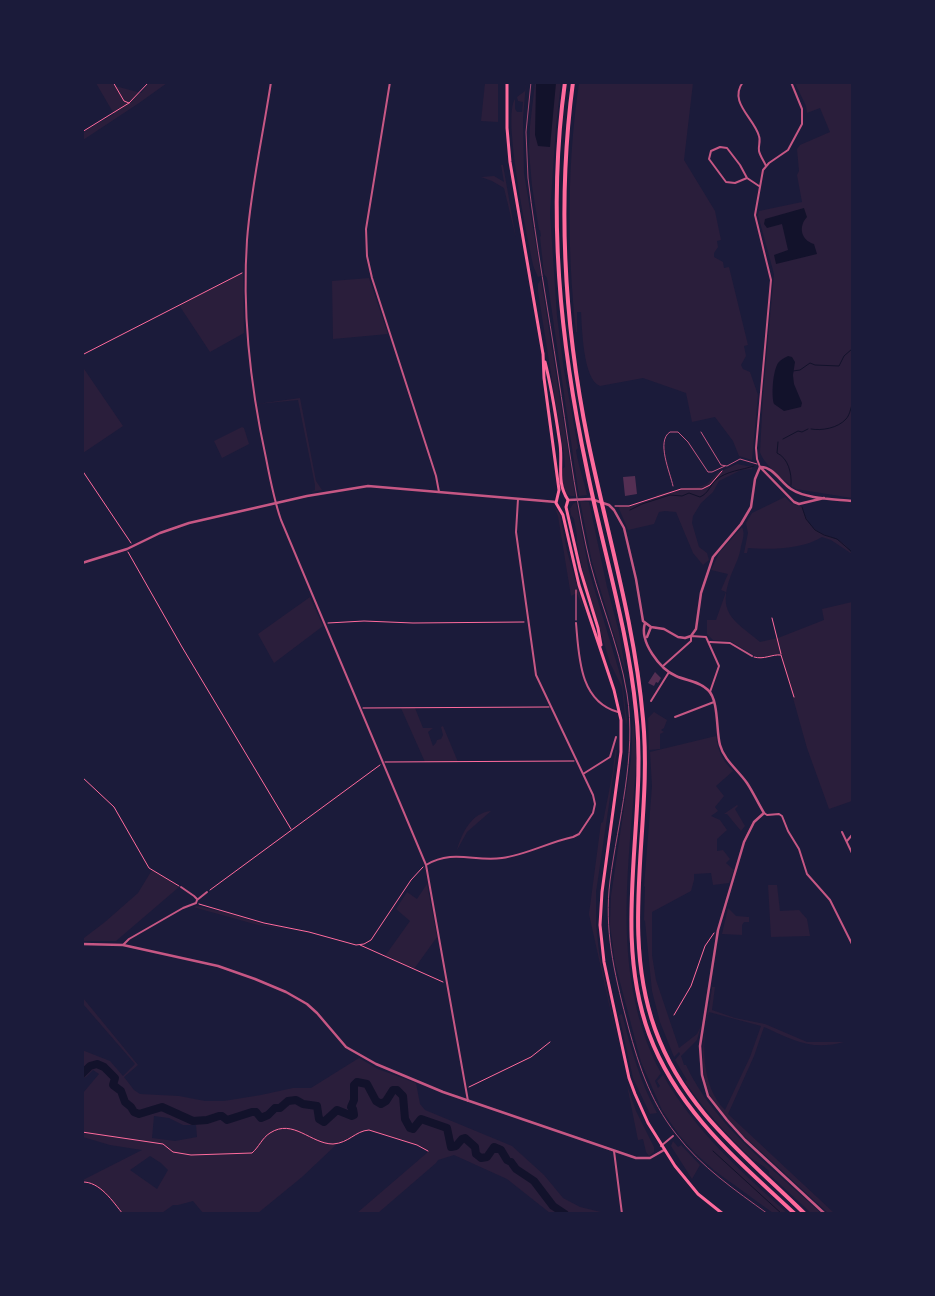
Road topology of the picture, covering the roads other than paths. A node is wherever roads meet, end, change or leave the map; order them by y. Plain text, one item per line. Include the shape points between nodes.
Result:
1 (272, 82) edge
2 (390, 82) edge
3 (507, 82) edge
4 (565, 82) edge
5 (573, 82) edge
6 (742, 82) edge
7 (791, 82) edge
8 (766, 166) junction
9 (747, 178) junction
10 (759, 186) junction
11 (543, 353) junction
12 (701, 432) dead end
13 (759, 465) junction
14 (726, 466) junction
15 (673, 486) dead end
16 (439, 492) junction
17 (564, 496) junction
18 (558, 497) junction
19 (826, 498) junction
20 (518, 499) junction
21 (568, 500) junction
22 (852, 501) edge
23 (556, 502) junction
24 (275, 503) junction
25 (566, 507) junction
26 (560, 508) junction
27 (82, 562) edge
28 (576, 624) road end
29 (648, 625) junction
30 (691, 636) junction
31 (647, 642) junction
32 (710, 642) junction
33 (602, 650) junction
34 (752, 656) road end
35 (663, 666) junction
36 (669, 672) junction
37 (710, 692) junction
38 (651, 701) dead end
39 (714, 702) junction
40 (620, 713) junction
41 (675, 717) dead end
42 (616, 737) dead end
43 (583, 774) junction
44 (764, 813) junction
45 (842, 832) dead end
46 (852, 835) edge
47 (847, 841) junction
48 (852, 853) edge
49 (426, 865) junction
50 (852, 869) edge
51 (852, 873) edge
52 (181, 887) road end
53 (207, 892) road end
54 (197, 900) junction
55 (82, 944) edge
56 (852, 944) edge
57 (122, 945) junction
58 (468, 1101) junction
59 (673, 1136) dead end
60 (662, 1146) junction
61 (664, 1150) junction
62 (614, 1151) junction
63 (622, 1214) edge
64 (723, 1214) edge
65 (795, 1214) edge
66 (805, 1214) edge
67 (825, 1214) edge

1 - 24 street via 254,189 245,272 250,373
2 - 16 street via 366,229 367,256
3 - 11 main road via 509,149
4 - 65 highway via 557,172 558,277 567,360 627,653 636,713 639,760 631,925 634,969 644,1018 660,1060 678,1092 732,1155
5 - 66 highway via 565,170 569,318 577,377 643,712 645,795 638,925 641,968 650,1014 666,1055 695,1103 725,1138
6 - 8 street via 738,90 739,100 759,134 760,153
7 - 8 street via 802,109 802,124 790,148
8 - 10 street
9 - 9 street via 727,148 711,151 709,159 726,182 735,183
9 - 10 street
10 - 13 street via 756,219 771,280 756,448
11 - 17 main road via 560,443
11 - 18 main road
12 - 14 lane via 720,464
13 - 14 lane via 740,459
13 - 19 street via 796,492
13 - 19 street via 794,502 800,504
13 - 30 street via 749,511 711,562 701,594 696,629
14 - 15 lane via 708,472 684,437 676,431 670,432 665,437 664,451
16 - 20 street
16 - 24 street via 368,486
17 - 18 main road
17 - 21 main road
18 - 23 main road
19 - 22 street
20 - 23 street
20 - 43 street via 516,532 536,675
21 - 25 main road
21 - 29 street via 588,498 609,506 617,513 624,528 642,617
23 - 26 main road
24 - 27 street via 190,523 127,549
24 - 49 street
25 - 26 main road
25 - 33 main road
26 - 33 main road via 579,585
28 - 40 street via 580,665 587,686 606,707
29 - 30 street via 680,638
29 - 31 street
29 - 31 street via 644,630
30 - 32 street via 706,637
30 - 35 street via 691,641
31 - 35 street
32 - 34 street via 730,643
32 - 37 street via 719,666
33 - 40 main road
35 - 36 street
36 - 37 street via 704,686
36 - 38 street
37 - 39 street
39 - 41 street
39 - 44 street via 722,752 749,786
40 - 60 main road via 622,752 601,901 602,945 629,1078 641,1109
42 - 43 street via 610,757
43 - 49 street via 595,807 577,836 506,857 451,856 438,858
44 - 56 street via 781,815 799,849 807,874 829,897
44 - 67 street via 754,822 744,842 718,930 700,1046 702,1075 706,1092 740,1135
45 - 47 street
46 - 47 street
47 - 48 street
49 - 58 street
50 - 51 street
52 - 54 street
53 - 54 street
54 - 57 street
55 - 57 street
57 - 58 street via 218,966 275,987 314,1010 356,1054
58 - 62 street
59 - 60 street
60 - 61 main road
61 - 62 street via 642,1159
61 - 64 main road via 691,1187
62 - 63 street

